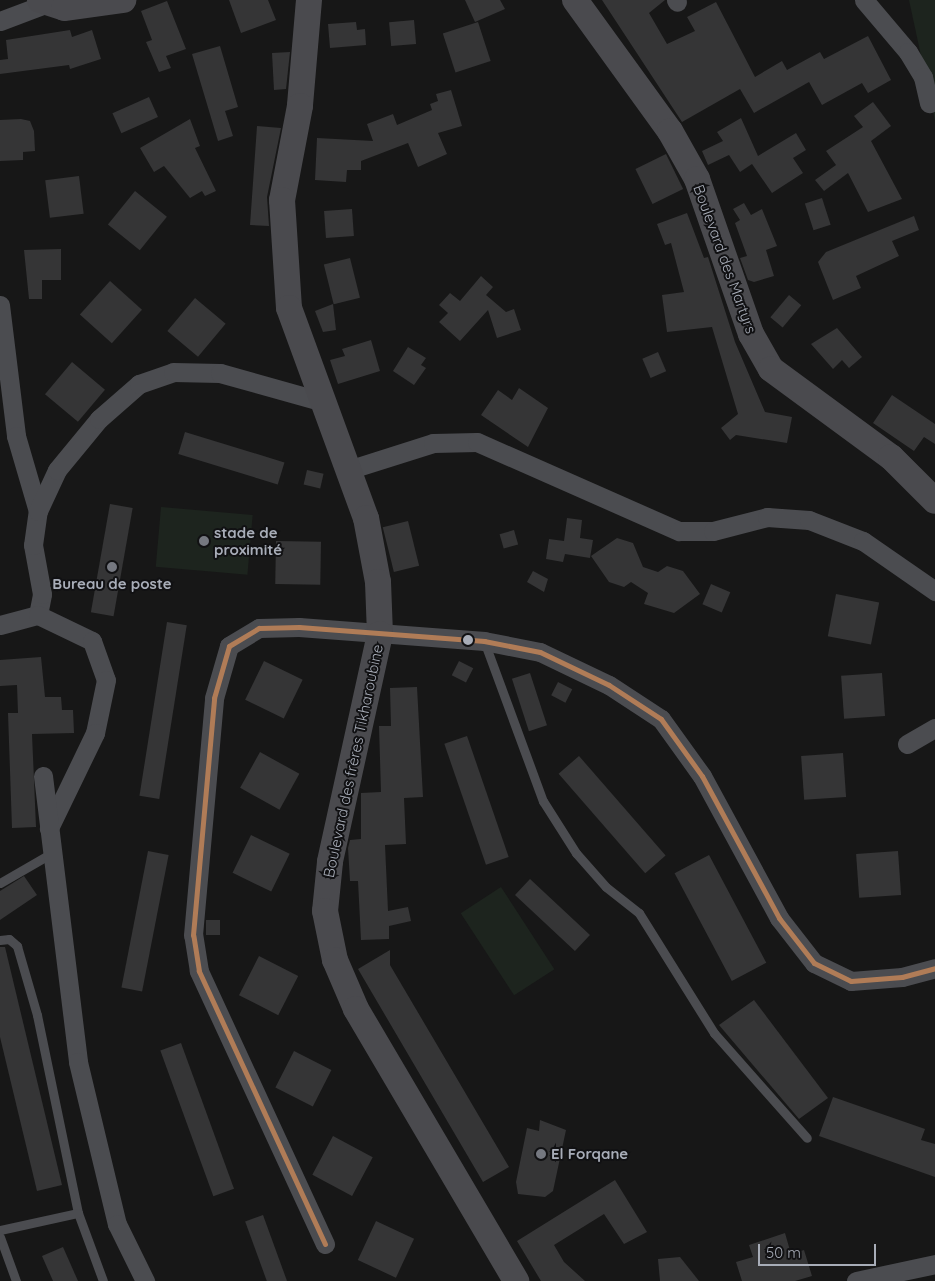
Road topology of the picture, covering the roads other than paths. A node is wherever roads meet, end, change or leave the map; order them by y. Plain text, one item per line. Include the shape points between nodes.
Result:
1 (123, 0) edge
2 (309, 0) edge
3 (575, 0) edge
4 (864, 0) edge
5 (42, 2) edge
6 (0, 21) edge
7 (929, 103) dead end
8 (0, 305) edge
9 (324, 402) junction
10 (348, 470) junction
11 (935, 502) edge
12 (38, 511) junction
13 (935, 591) edge
14 (38, 614) junction
15 (0, 625) edge
16 (380, 634) junction
17 (484, 641) junction
18 (935, 728) edge
19 (907, 744) dead end
20 (43, 776) dead end
21 (49, 828) junction
22 (52, 853) junction
23 (0, 883) edge
24 (0, 940) edge
25 (935, 968) edge
26 (807, 1138) dead end
27 (78, 1213) junction
28 (0, 1230) edge
29 (0, 1237) edge
30 (325, 1244) dead end
31 (935, 1264) edge
32 (16, 1281) edge
33 (103, 1281) edge
34 (145, 1281) edge
35 (516, 1281) edge
36 (856, 1281) edge

1 - 5 street via 88,8
2 - 9 street, Boulevard des frères Tikharoubine via 300,106 282,200 289,308
3 - 11 street, Boulevard des Martyrs via 670,131 697,179 751,334 771,369 890,457
4 - 7 street via 908,52 923,76
5 - 6 street
8 - 12 street via 16,436
9 - 10 street, Boulevard des frères Tikharoubine
9 - 12 street via 220,373 173,372 139,384 99,419 57,470
10 - 13 street via 433,443 477,442 679,531 713,531 767,517 808,520 863,541
10 - 16 street, Boulevard des frères Tikharoubine via 366,518 377,573
12 - 14 street via 33,545 42,594
14 - 15 street
14 - 21 street via 92,641 106,680 95,733
16 - 17 street
16 - 30 street via 299,627 259,628 229,646 214,698 193,935 198,971
16 - 35 street, Boulevard des frères Tikharoubine via 330,862 325,911 335,960 397,1085
17 - 25 street via 540,652 609,685 661,719 702,776 779,918 814,963 851,981 902,977
17 - 26 lane via 543,800 576,853 606,887 639,913 714,1033
18 - 19 street
20 - 21 street
21 - 22 street
22 - 23 lane
22 - 34 street via 78,1062 117,1224
24 - 27 lane via 9,939 17,946 37,1015
27 - 28 lane
27 - 33 lane
29 - 32 lane
31 - 36 street

